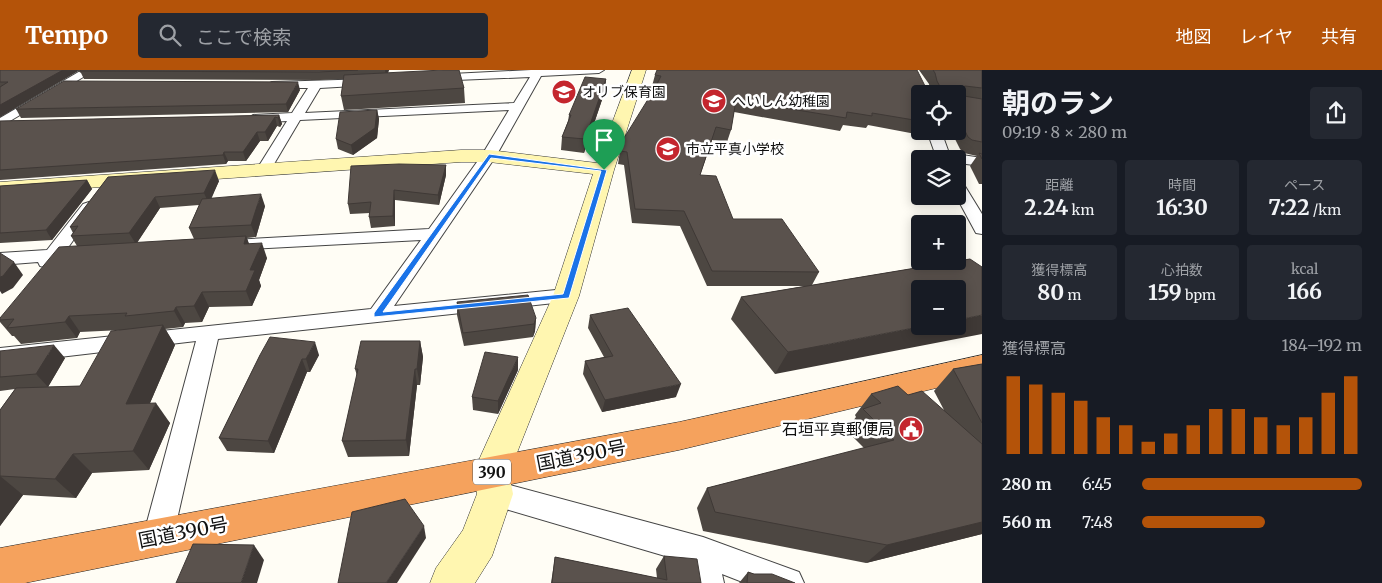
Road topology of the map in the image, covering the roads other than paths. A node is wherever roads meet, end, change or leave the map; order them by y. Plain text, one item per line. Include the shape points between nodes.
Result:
1 (90, 70) edge
2 (599, 70) edge
3 (639, 70) edge
4 (538, 72) edge
5 (419, 79) edge
6 (381, 81) edge
7 (66, 84) junction
8 (86, 84) edge
9 (259, 84) edge
10 (316, 85) junction
11 (9, 105) edge
12 (28, 106) junction
13 (518, 106) junction
14 (295, 118) junction
15 (236, 119) edge
16 (0, 124) edge
17 (20, 124) edge
18 (489, 156) junction
19 (966, 160) edge
20 (982, 162) edge
21 (264, 169) junction
22 (604, 170) junction
23 (109, 181) junction
24 (0, 188) edge
25 (966, 200) edge
26 (982, 229) edge
27 (433, 234) junction
28 (218, 246) edge
29 (101, 252) edge
30 (52, 255) junction
31 (0, 259) edge
32 (35, 278) edge
33 (566, 296) junction
34 (377, 315) junction
35 (210, 332) junction
36 (0, 356) edge
37 (982, 366) edge
38 (493, 484) junction
39 (158, 537) junction
40 (703, 552) junction
41 (0, 568) edge
42 (451, 583) edge
43 (708, 583) edge
44 (788, 583) edge

1 - 7 street
2 - 4 street
3 - 22 street
4 - 5 street
4 - 13 street
6 - 10 street
7 - 8 street
7 - 12 street
9 - 10 street
10 - 14 street
11 - 12 street
12 - 16 street
13 - 14 street
13 - 18 street
14 - 15 street
14 - 21 street
16 - 17 street
18 - 21 street
18 - 22 street
18 - 27 street
19 - 20 street
21 - 23 street
22 - 33 street
23 - 24 street
23 - 30 street
25 - 26 street
27 - 28 street
27 - 34 street
29 - 30 street
30 - 31 street
30 - 32 street
33 - 34 street
33 - 38 street
34 - 35 street
35 - 36 street
35 - 39 street
37 - 38 highway, 国道390号 / 390 via 679,436
38 - 39 highway, 国道390号 / 390
38 - 40 street
38 - 42 street via 478,542
39 - 41 highway, 国道390号 / 390
40 - 43 street
40 - 44 street

